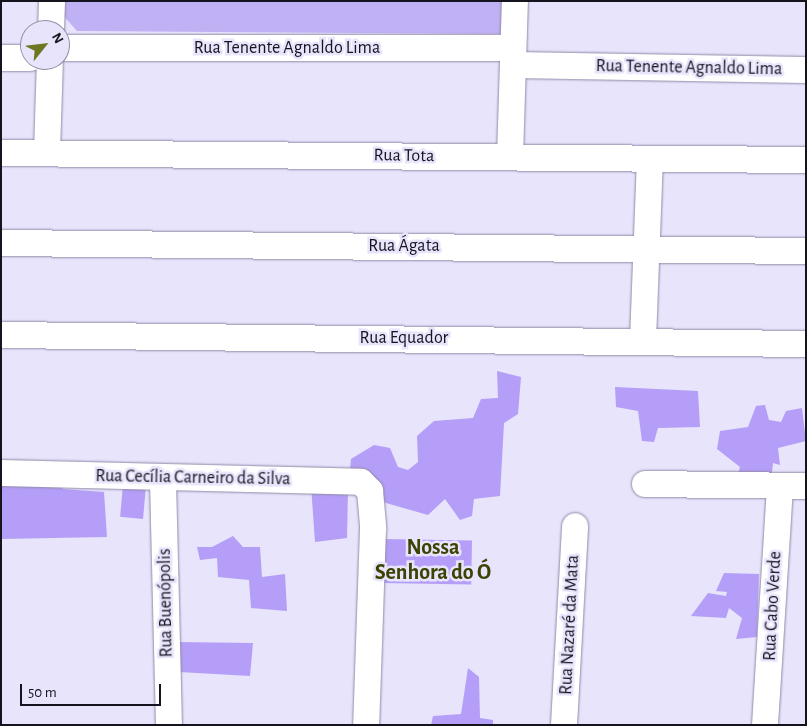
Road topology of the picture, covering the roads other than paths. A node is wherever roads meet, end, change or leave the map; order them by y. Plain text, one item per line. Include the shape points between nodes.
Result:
1 (52, 1) edge
2 (515, 1) edge
3 (51, 20) edge
4 (70, 48) edge
5 (513, 56) junction
6 (1, 58) edge
7 (20, 58) edge
8 (50, 70) edge
9 (806, 70) edge
10 (1, 153) edge
11 (47, 153) junction
12 (510, 157) junction
13 (650, 159) junction
14 (806, 160) edge
15 (1, 243) edge
16 (647, 248) junction
17 (806, 251) edge
18 (1, 336) edge
19 (643, 340) junction
20 (806, 344) edge
21 (1, 473) edge
22 (163, 480) junction
23 (645, 484) dead end
24 (780, 486) junction
25 (806, 486) edge
26 (575, 526) dead end
27 (169, 725) edge
28 (366, 725) edge
29 (564, 725) edge
30 (766, 725) edge

1 - 3 street
2 - 5 street
4 - 5 street, Rua Tenente Agnaldo Lima
5 - 9 street, Rua Tenente Agnaldo Lima
5 - 12 street
6 - 7 street
8 - 11 street
10 - 11 street, Rua Tota
11 - 12 street, Rua Tota
12 - 13 street, Rua Tota
13 - 14 street, Rua Tota
13 - 16 street
15 - 16 street, Rua Ágata
16 - 17 street, Rua Ágata
16 - 19 street
18 - 19 street, Rua Equador
19 - 20 street, Rua Equador
21 - 22 street, Rua Cecília Carneiro da Silva
22 - 27 street, Rua Buenópolis
22 - 28 street, Rua Cecília Carneiro da Silva via 349,479 361,482 372,501
23 - 24 street
24 - 25 street
24 - 30 street, Rua Cabo Verde
26 - 29 street, Rua Nazaré da Mata

